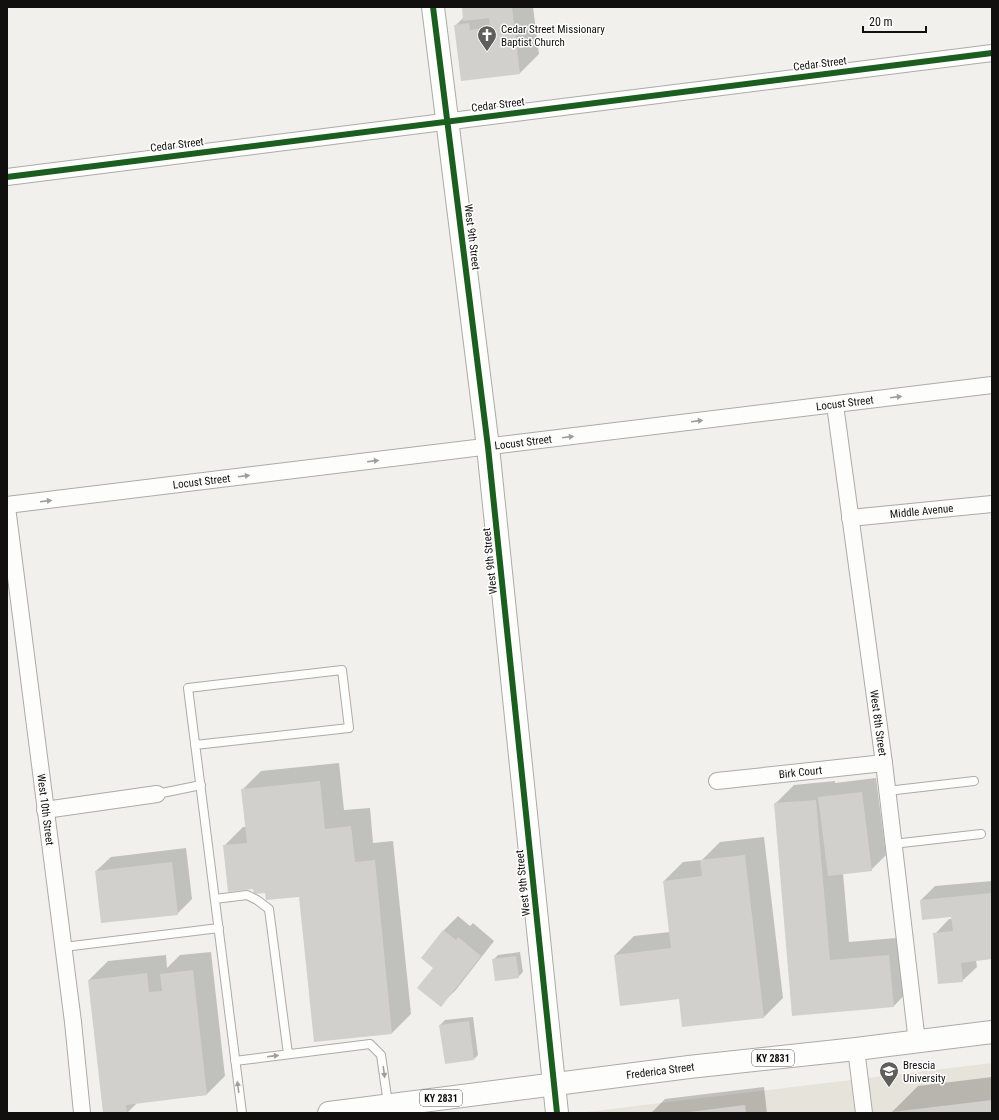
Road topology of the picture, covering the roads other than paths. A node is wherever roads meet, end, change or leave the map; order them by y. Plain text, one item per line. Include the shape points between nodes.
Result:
1 (433, 7) edge
2 (992, 53) edge
3 (447, 121) junction
4 (7, 177) edge
5 (992, 386) edge
6 (835, 405) junction
7 (488, 447) junction
8 (992, 504) edge
9 (7, 506) edge
10 (850, 518) junction
11 (195, 744) junction
12 (884, 764) junction
13 (717, 781) dead end
14 (974, 781) dead end
15 (201, 785) junction
16 (887, 791) junction
17 (157, 794) joint
18 (45, 810) junction
19 (981, 834) dead end
20 (894, 844) junction
21 (215, 899) junction
22 (219, 928) junction
23 (64, 947) junction
24 (992, 1032) edge
25 (918, 1042) junction
26 (856, 1049) junction
27 (288, 1054) junction
28 (235, 1061) junction
29 (554, 1083) junction
30 (388, 1105) junction
31 (82, 1113) edge
32 (242, 1113) edge
33 (329, 1113) edge
34 (557, 1113) edge
35 (864, 1113) edge

1 - 3 street, West 9th Street
2 - 3 street, Cedar Street
3 - 4 street, Cedar Street
3 - 7 street, West 9th Street
6 -> 5 street, Locust Street
7 -> 6 street, Locust Street
6 - 10 street, West 8th Street
9 -> 7 street, Locust Street
7 - 29 street, West 9th Street
8 - 10 street, Middle Avenue
9 - 18 street, West 10th Street
10 - 12 street, West 8th Street
11 - 11 lane via 188,688 342,670 349,728
11 - 15 lane
12 - 13 street, Birk Court
12 - 16 street, West 8th Street
14 - 16 lane
15 - 17 lane
15 - 21 lane
16 - 20 street, West 8th Street
17 - 18 street
18 - 23 street, West 10th Street
19 - 20 lane
20 - 25 street, West 8th Street
21 - 22 lane
21 - 27 lane via 247,896 269,908
22 - 23 lane
22 - 28 lane
23 - 31 street, West 10th Street
24 - 25 street, Frederica Street / KY 2831
25 - 26 street, Frederica Street / KY 2831
26 - 29 street, Frederica Street / KY 2831
26 - 35 street
28 -> 27 lane
27 -> 30 lane via 370,1044 381,1055
32 -> 28 lane
29 - 30 street, Frederica Street / KY 2831
29 - 34 street, West 9th Street
30 - 33 street, Frederica Street / KY 2831

